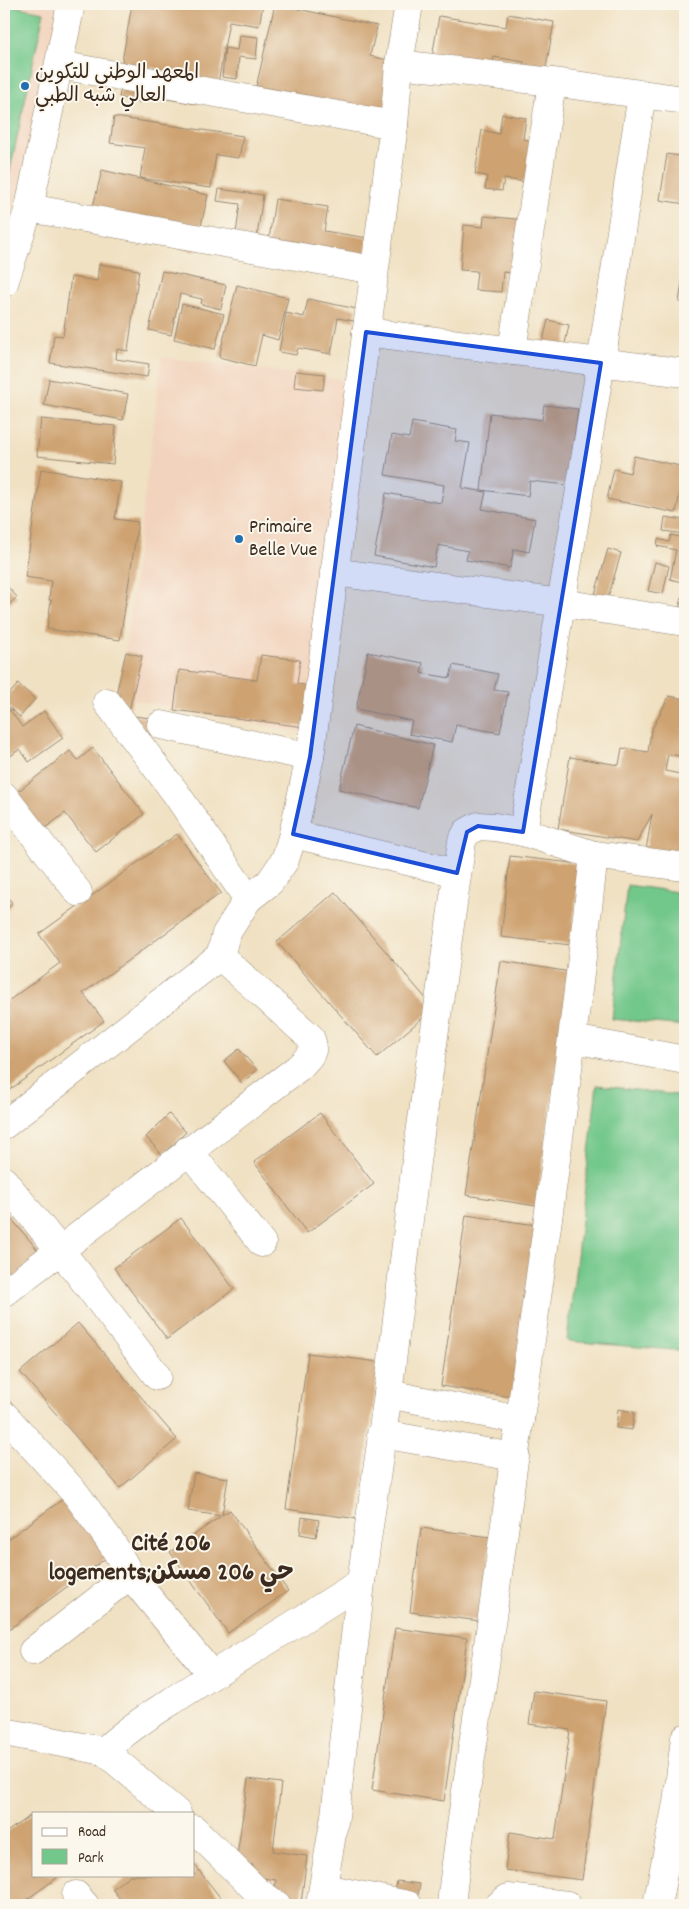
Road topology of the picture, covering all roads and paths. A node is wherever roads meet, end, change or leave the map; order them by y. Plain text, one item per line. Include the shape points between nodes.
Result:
1 (71, 4) edge
2 (410, 4) edge
3 (399, 64) junction
4 (59, 65) junction
5 (552, 82) junction
6 (642, 94) junction
7 (685, 100) edge
8 (394, 125) junction
9 (29, 208) junction
10 (374, 270) junction
11 (4, 282) edge
12 (366, 332) junction
13 (512, 351) junction
14 (601, 363) junction
15 (685, 373) edge
16 (334, 572) junction
17 (561, 603) junction
18 (685, 622) edge
19 (107, 702) dead end
20 (161, 725) dead end
21 (310, 757) junction
22 (4, 796) edge
23 (523, 832) junction
24 (293, 834) junction
25 (594, 854) junction
26 (685, 867) edge
27 (457, 872) junction
28 (78, 892) dead end
29 (248, 900) junction
30 (220, 956) junction
31 (573, 1039) junction
32 (685, 1060) edge
33 (4, 1126) edge
34 (188, 1150) junction
35 (4, 1180) edge
36 (262, 1243) dead end
37 (59, 1250) junction
38 (4, 1293) edge
39 (157, 1376) dead end
40 (388, 1394) junction
41 (5, 1419) edge
42 (520, 1420) junction
43 (381, 1434) junction
44 (515, 1457) junction
45 (130, 1575) junction
46 (361, 1582) junction
47 (33, 1651) dead end
48 (211, 1674) junction
49 (4, 1732) edge
50 (685, 1738) edge
51 (104, 1751) junction
52 (176, 1812) edge
53 (195, 1830) edge
54 (322, 1897) edge
55 (277, 1905) edge
56 (408, 1905) edge
57 (451, 1905) edge
58 (499, 1905) edge
59 (567, 1905) edge
60 (657, 1905) edge

1 - 4 street
2 - 3 street
3 - 5 street
3 - 8 street
4 - 8 street
4 - 9 street
5 - 6 street
5 - 13 street
6 - 7 street
6 - 14 street
8 - 10 street
9 - 10 street
9 - 11 street
10 - 12 street
12 - 13 street
12 - 16 street
13 - 14 street
14 - 15 street
14 - 17 street
16 - 17 street
16 - 21 street
17 - 18 street
17 - 23 street
19 - 29 street via 175,792
20 - 21 street
21 - 24 street
22 - 28 street
23 - 25 street
23 - 27 street via 478,826 466,832
24 - 27 street
24 - 29 street via 285,860 270,882
25 - 26 street
25 - 31 street
27 - 40 street via 416,1162
29 - 30 street via 226,934
30 - 33 street
30 - 34 street via 310,1037 313,1049 311,1056 298,1068
31 - 32 street
31 - 42 street
34 - 36 street
34 - 37 street
35 - 37 street
37 - 38 street
37 - 39 street
40 - 42 street
40 - 43 street
41 - 45 street via 76,1494
42 - 44 street
43 - 44 street
43 - 46 street
44 - 57 street
45 - 47 street
45 - 48 street
46 - 48 street
46 - 54 street via 335,1816
48 - 51 street via 137,1723
49 - 51 street
50 - 60 street via 678,1803
51 - 52 street
53 - 55 street via 257,1891
54 - 56 street
58 - 59 street via 508,1898

